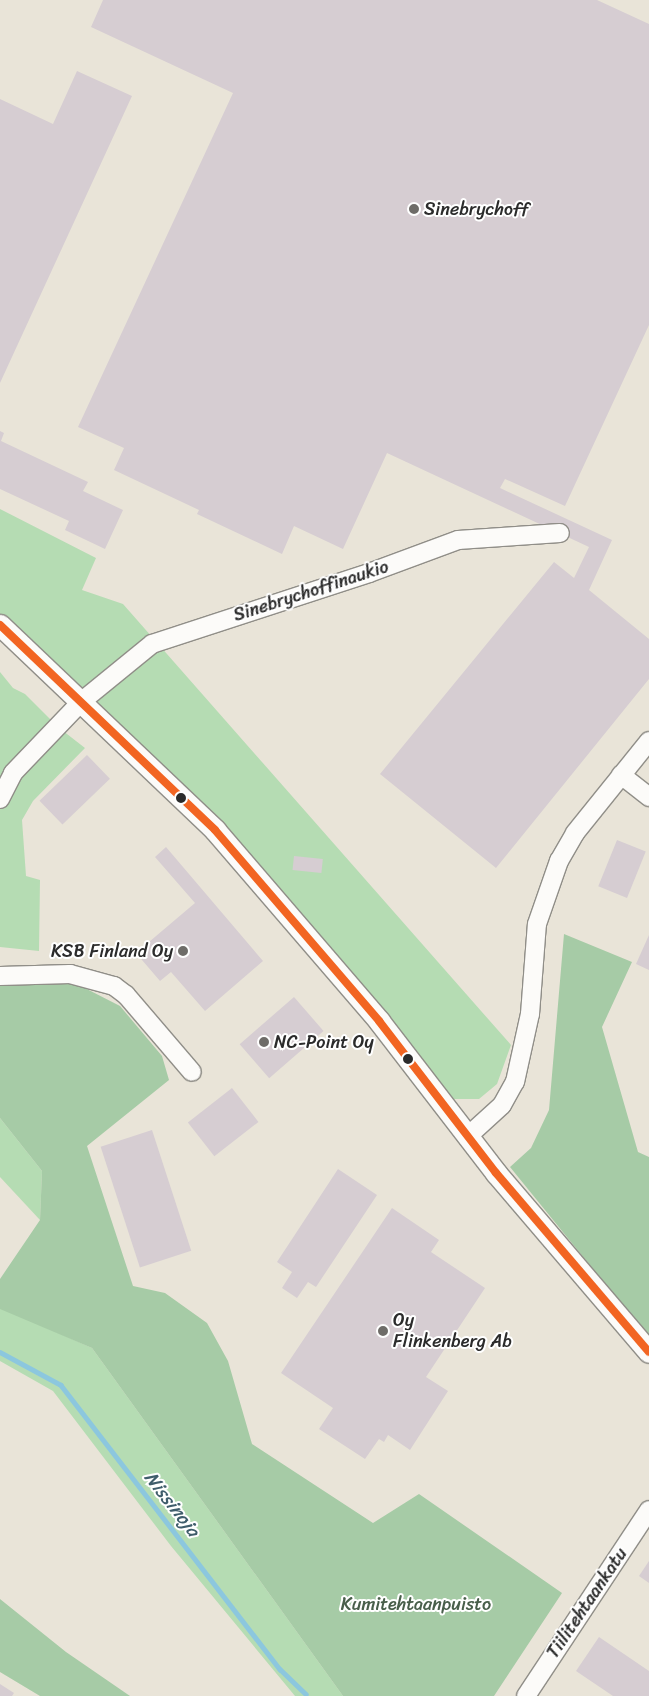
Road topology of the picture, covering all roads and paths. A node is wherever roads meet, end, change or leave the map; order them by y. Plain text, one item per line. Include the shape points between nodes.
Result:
1 (560, 533) dead end
2 (0, 625) edge
3 (82, 701) junction
4 (649, 741) edge
5 (621, 775) junction
6 (649, 797) edge
7 (0, 799) edge
8 (0, 976) edge
9 (192, 1072) dead end
10 (467, 1137) junction
11 (649, 1352) edge
12 (649, 1510) edge
13 (526, 1696) edge

1 - 3 street, Sinebrychoffinaukio via 458,540 361,576 152,644
2 - 3 street
3 - 7 street, Sinebrychoffinaukio via 13,773
3 - 10 street via 215,830 379,1021
4 - 5 street
5 - 6 street
5 - 10 street via 575,832 558,861 537,924 530,1014 514,1082 502,1105
8 - 9 street via 70,974 114,986 126,995
10 - 11 street
12 - 13 street, Tiilitehtaankatu

